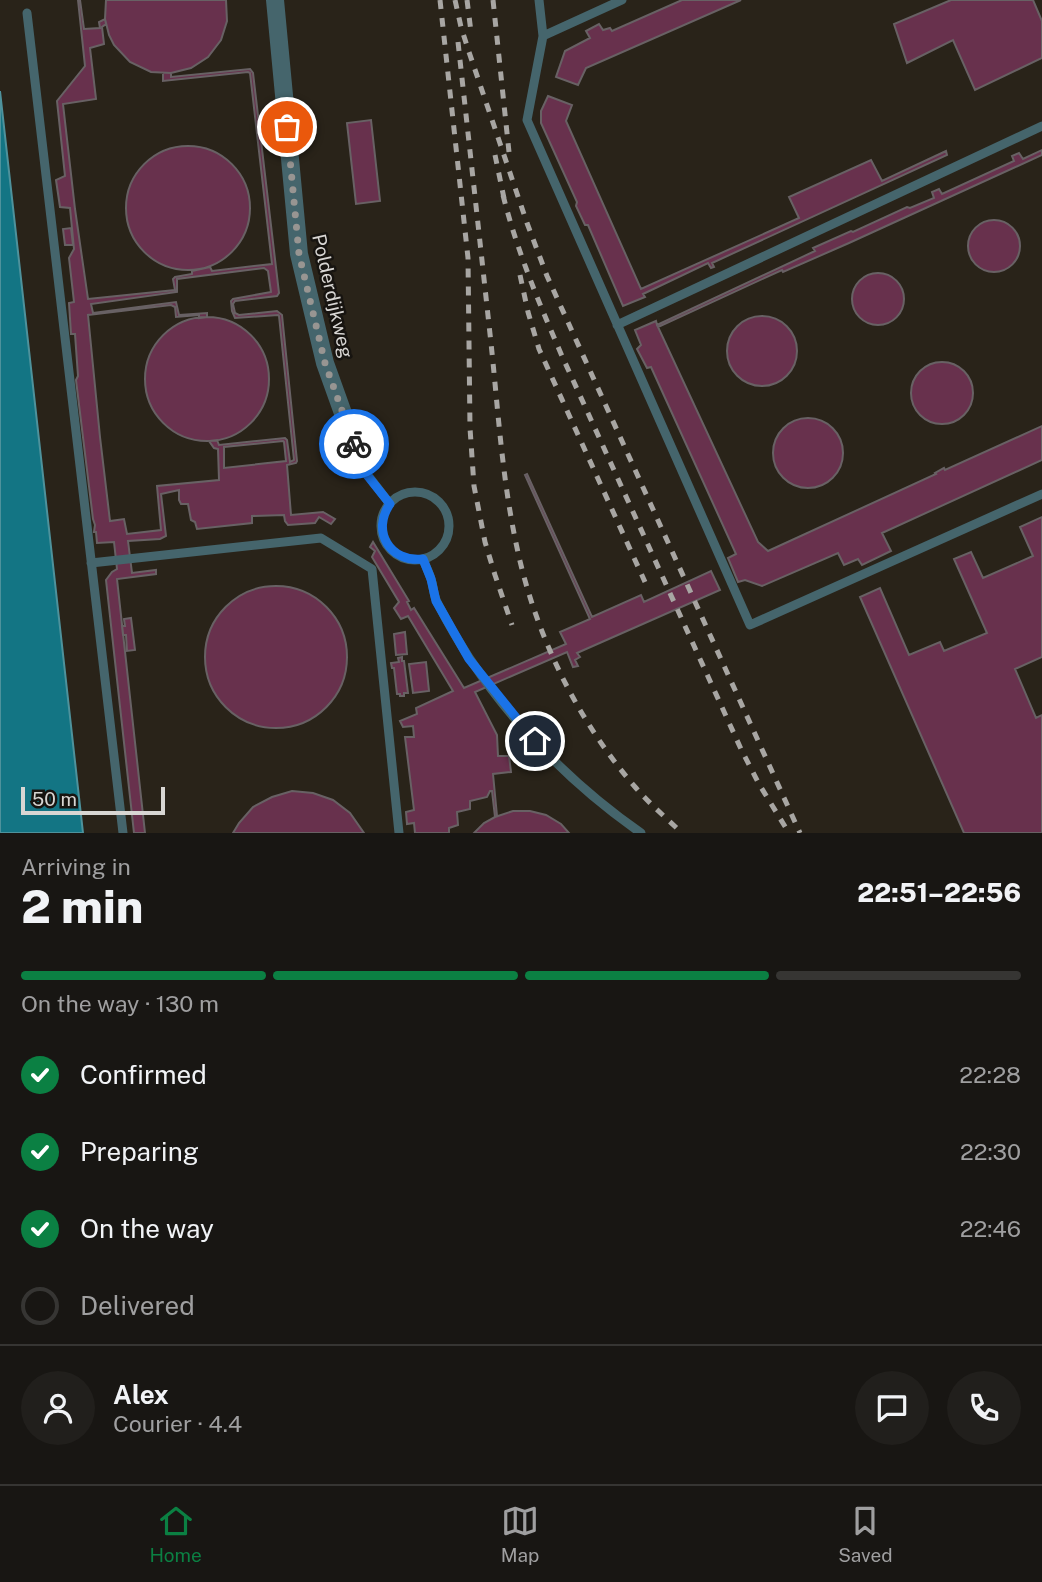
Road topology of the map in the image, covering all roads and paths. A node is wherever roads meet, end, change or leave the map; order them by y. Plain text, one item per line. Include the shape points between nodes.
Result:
1 (275, 0) edge
2 (539, 0) edge
3 (622, 0) edge
4 (27, 13) dead end
5 (543, 36) junction
6 (1042, 126) edge
7 (617, 325) junction
8 (363, 470) joint
9 (1042, 494) edge
10 (390, 504) junction
11 (423, 559) junction
12 (90, 563) junction
13 (123, 833) edge
14 (399, 833) edge
15 (641, 833) edge

1 - 8 street, Polderdijkweg via 299,254 325,363
2 - 5 lane
3 - 5 lane
4 - 12 lane
5 - 7 lane via 527,120
6 - 7 lane
7 - 9 lane via 750,625
8 - 10 lane, Polderdijkweg
10 - 11 lane via 382,523 387,543 402,557
10 - 11 lane via 405,494 423,493 445,509 448,535 439,551
11 - 15 lane via 436,601 469,659 505,705 574,780
12 - 13 lane
12 - 14 lane via 321,538 372,569

